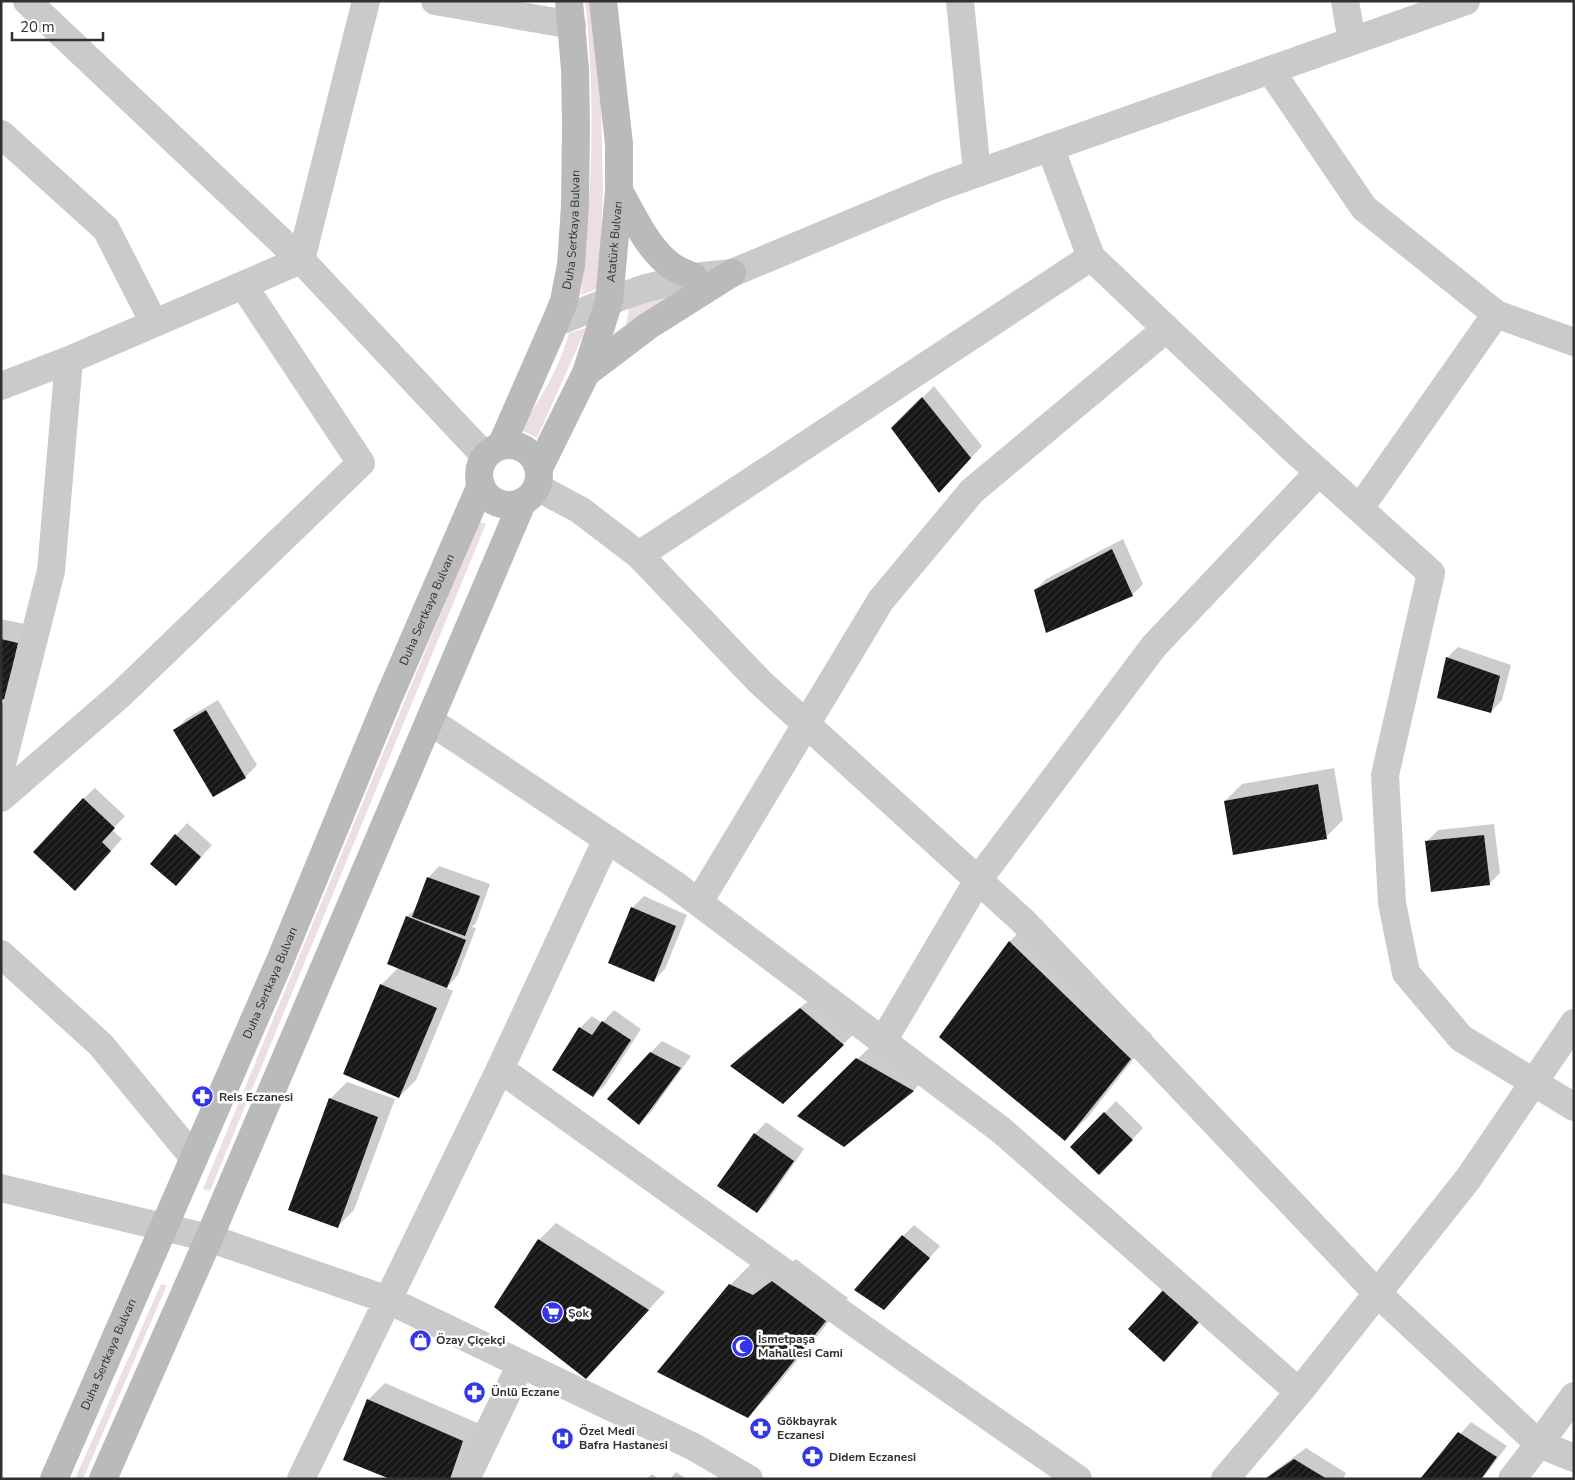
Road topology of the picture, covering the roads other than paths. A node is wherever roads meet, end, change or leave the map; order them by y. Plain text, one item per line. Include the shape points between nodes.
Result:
1 (27, 1) edge
2 (366, 1) edge
3 (435, 1) edge
4 (603, 1) edge
5 (960, 1) edge
6 (1345, 1) edge
7 (1466, 1) edge
8 (571, 13) edge
9 (1352, 41) junction
10 (1270, 70) junction
11 (1, 134) edge
12 (1050, 147) junction
13 (976, 173) junction
14 (619, 191) junction
15 (1091, 258) junction
16 (301, 260) junction
17 (732, 273) junction
18 (694, 277) junction
19 (243, 285) junction
20 (609, 301) junction
21 (1496, 314) junction
22 (154, 323) junction
23 (555, 324) junction
24 (1166, 329) junction
25 (1574, 342) edge
26 (69, 360) junction
27 (586, 373) junction
28 (1, 386) edge
29 (493, 451) junction
30 (1319, 472) junction
31 (481, 485) junction
32 (533, 486) junction
33 (1360, 508) junction
34 (639, 555) junction
35 (430, 721) junction
36 (806, 725) junction
37 (1, 768) edge
38 (1, 798) edge
39 (607, 839) junction
40 (978, 880) junction
41 (699, 902) junction
42 (1, 954) edge
43 (1574, 1022) edge
44 (883, 1041) junction
45 (500, 1069) junction
46 (1534, 1082) junction
47 (1574, 1106) edge
48 (194, 1158) junction
49 (1, 1188) edge
50 (164, 1227) junction
51 (209, 1238) junction
52 (1377, 1293) junction
53 (388, 1300) junction
54 (521, 1364) junction
55 (1298, 1392) junction
56 (1574, 1396) edge
57 (1540, 1444) junction
58 (1574, 1458) edge
59 (54, 1479) edge
60 (103, 1479) edge
61 (301, 1479) edge
62 (466, 1479) edge
63 (749, 1479) edge
64 (1078, 1479) edge
65 (1225, 1479) edge
66 (1512, 1479) edge

1 - 16 street
2 - 16 street
3 - 8 street
4 - 14 main road, Atatürk Bulvarı via 619,144
5 - 13 street
6 - 9 street
7 - 9 street
8 - 23 main road, Duha Sertkaya Bulvarı via 576,126 575,206 571,265 564,301
9 - 10 street
10 - 12 street
10 - 21 street via 1364,208
11 - 22 street via 106,229
12 - 13 street
12 - 15 street
13 - 17 street
14 - 18 main road via 657,252 674,267
14 - 20 main road, Atatürk Bulvarı
15 - 24 street
15 - 34 street
16 - 19 street
16 - 29 street
17 - 18 street
17 - 27 main road via 648,326
18 - 20 street
19 - 22 street
19 - 38 street via 361,463 121,694
20 - 23 street
20 - 27 main road, Atatürk Bulvarı
21 - 25 street
21 - 33 street
22 - 26 street
23 - 29 main road, Duha Sertkaya Bulvarı
24 - 30 street
24 - 36 street via 972,491 881,600
26 - 28 street
26 - 37 street via 51,571
27 - 32 main road, Atatürk Bulvarı
29 - 31 main road via 479,470
29 - 32 main road via 510,444 529,452 535,459
30 - 33 street
30 - 40 street via 1154,646
31 - 32 main road via 489,497 502,505 512,506
31 - 48 main road, Duha Sertkaya Bulvarı via 280,963
32 - 34 street via 580,510
32 - 35 main road
33 - 46 street via 1431,573 1385,775 1392,903 1406,973 1461,1038
34 - 36 street via 760,682
35 - 39 street
35 - 51 main road
36 - 40 street
36 - 41 street
39 - 41 street
39 - 45 street
40 - 44 street
40 - 52 street via 1024,922
41 - 44 street
42 - 48 street via 101,1045
43 - 46 street
44 - 55 street via 1001,1130
45 - 53 street
45 - 64 street
46 - 47 street
46 - 52 street via 1468,1179
48 - 50 main road, Duha Sertkaya Bulvarı
49 - 50 street
50 - 51 street
50 - 59 main road, Duha Sertkaya Bulvarı
51 - 53 street
51 - 60 main road
52 - 55 street
52 - 57 street
53 - 54 street
53 - 61 street
54 - 62 street
54 - 63 street via 694,1447
55 - 65 street
56 - 57 street
57 - 58 street
57 - 66 street

